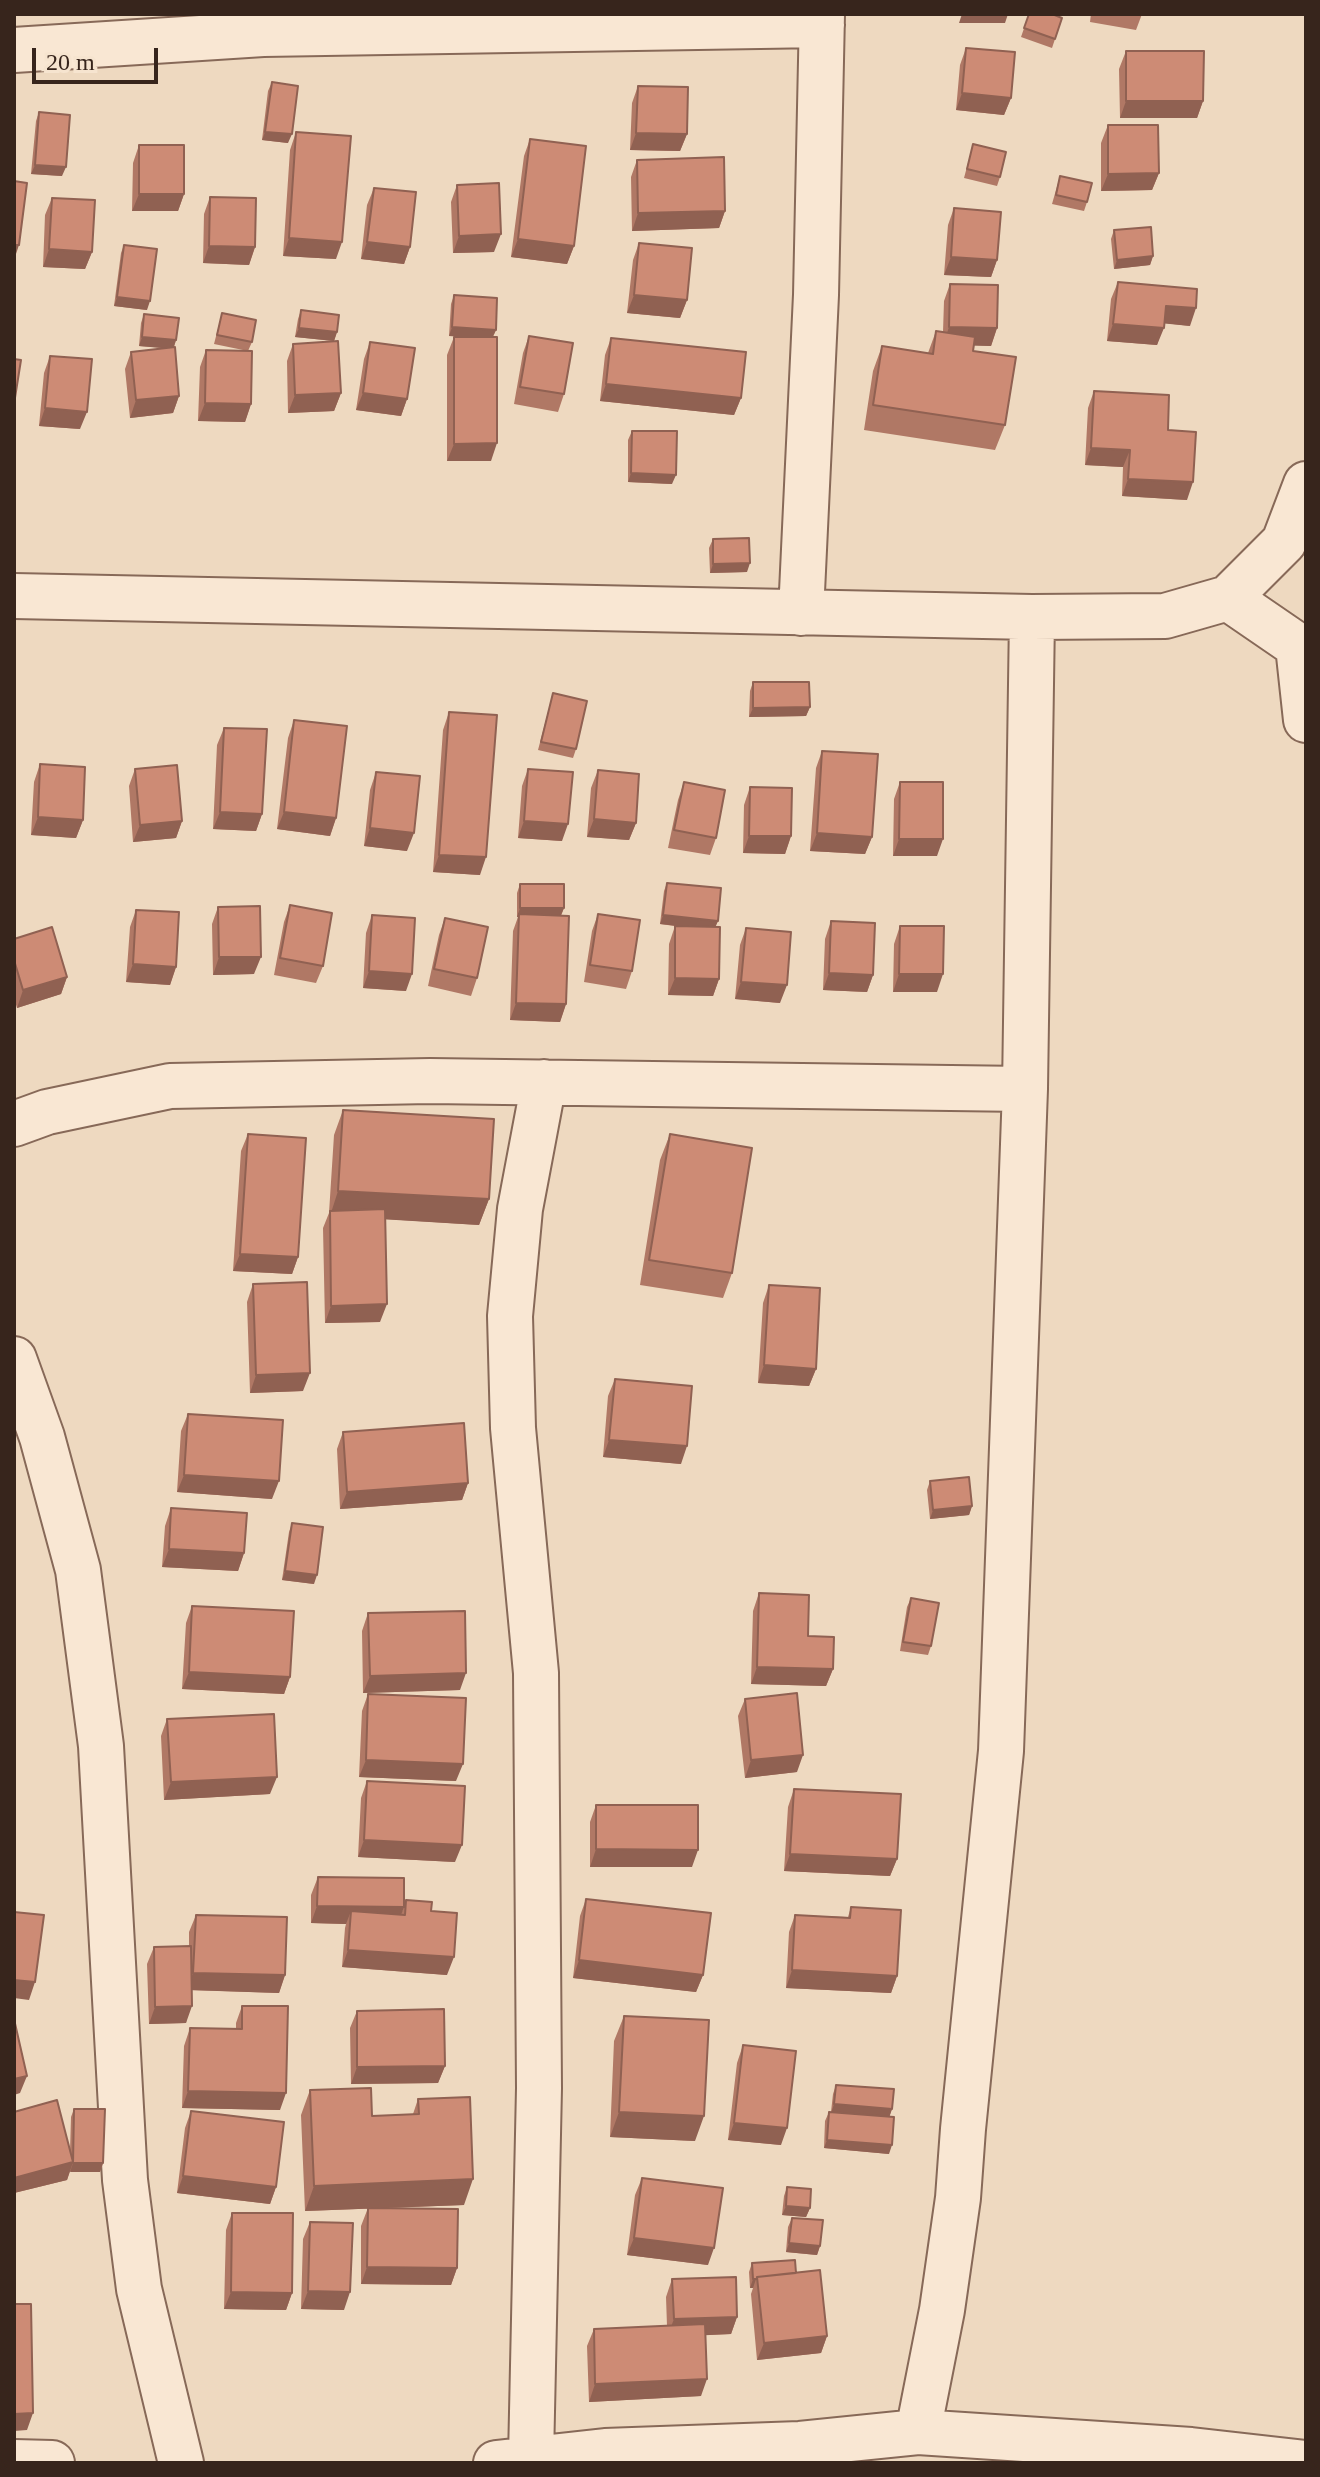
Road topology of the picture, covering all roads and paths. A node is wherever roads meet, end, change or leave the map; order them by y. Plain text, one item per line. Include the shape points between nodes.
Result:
1 (822, 19) edge
2 (14, 50) edge
3 (1306, 484) edge
4 (14, 596) edge
5 (1228, 598) junction
6 (801, 613) junction
7 (1032, 617) junction
8 (1302, 647) edge
9 (1306, 720) edge
10 (544, 1082) junction
11 (1025, 1089) junction
12 (14, 1124) edge
13 (14, 1359) edge
14 (918, 2432) junction
15 (511, 2461) edge
16 (14, 2462) edge
17 (52, 2463) edge
18 (181, 2463) edge
19 (1306, 2463) edge

1 - 2 street via 263,34
1 - 6 street
3 - 5 street via 1284,542
4 - 6 street
5 - 7 street via 1165,616
5 - 8 street
6 - 7 street
7 - 11 street
8 - 9 street
10 - 11 street
10 - 12 street via 170,1086
10 - 15 street via 520,1209 510,1316 513,1428 536,1673 539,2088
11 - 14 street via 1001,1751 958,2198
13 - 18 street via 42,1437 78,1570 101,1746 125,2180 139,2289
14 - 15 street
14 - 19 street
16 - 17 street

